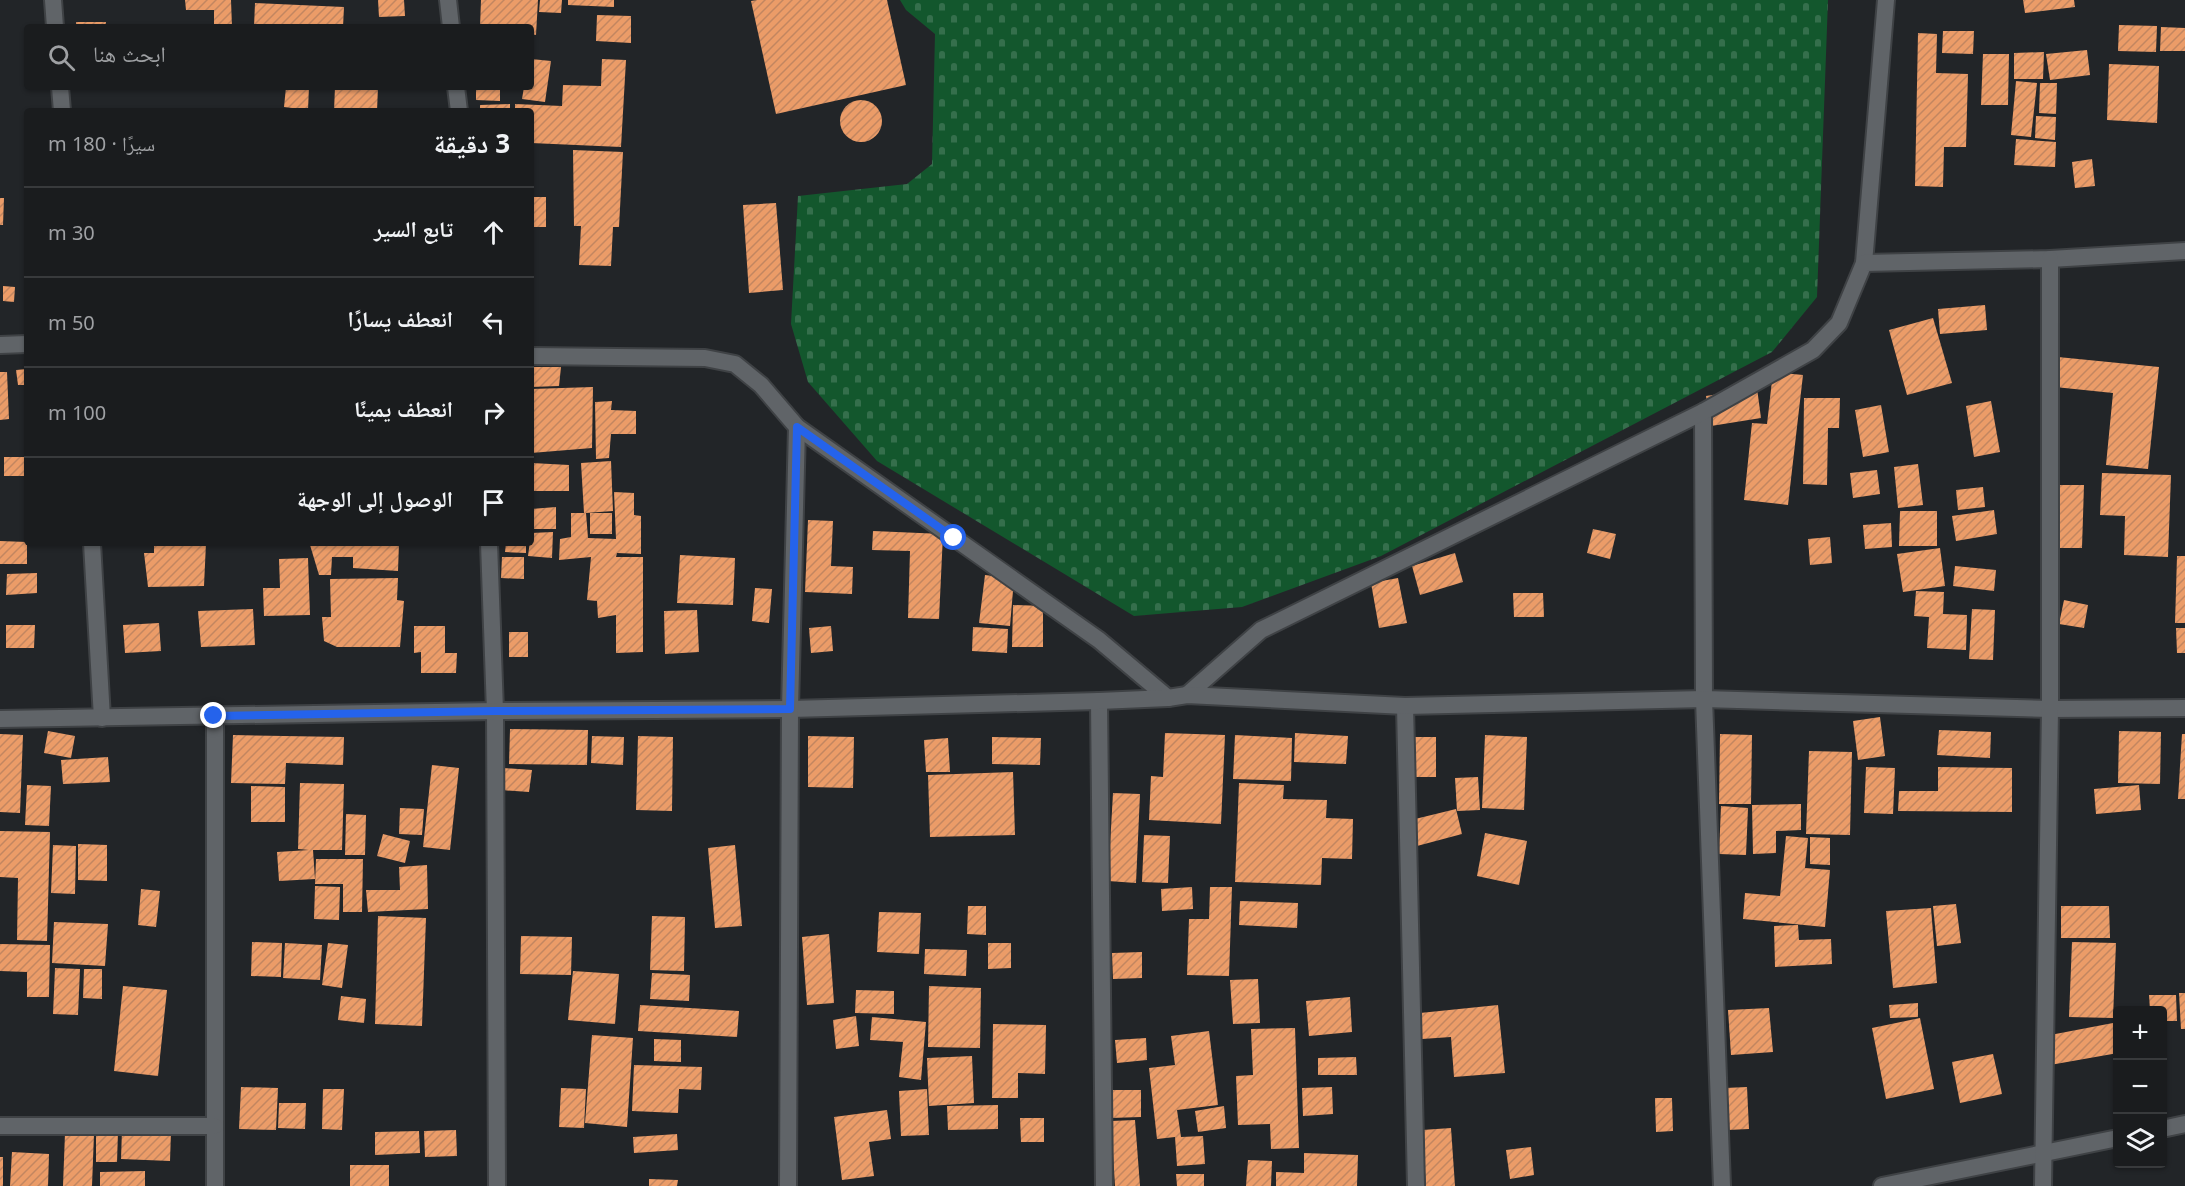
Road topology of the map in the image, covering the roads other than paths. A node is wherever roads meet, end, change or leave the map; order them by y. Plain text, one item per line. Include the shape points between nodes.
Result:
1 (53, 0) edge
2 (448, 0) edge
3 (1886, 0) edge
4 (55, 24) edge
5 (451, 24) edge
6 (60, 90) edge
7 (456, 90) edge
8 (62, 108) edge
9 (459, 108) edge
10 (2185, 251) edge
11 (2050, 259) junction
12 (1864, 263) junction
13 (24, 344) edge
14 (0, 345) edge
15 (534, 356) edge
16 (1703, 412) junction
17 (797, 427) junction
18 (92, 546) edge
19 (489, 546) edge
20 (1187, 694) junction
21 (1168, 698) junction
22 (1704, 699) junction
23 (1099, 701) junction
24 (1405, 706) junction
25 (2185, 708) edge
26 (790, 709) junction
27 (2050, 709) junction
28 (495, 711) junction
29 (214, 716) junction
30 (102, 718) junction
31 (0, 719) edge
32 (2185, 1124) edge
33 (0, 1126) edge
34 (214, 1126) junction
35 (2167, 1128) edge
36 (2113, 1139) edge
37 (2044, 1154) junction
38 (215, 1186) edge
39 (497, 1186) edge
40 (788, 1186) edge
41 (1104, 1186) edge
42 (1416, 1186) edge
43 (1722, 1186) edge
44 (1882, 1186) edge
45 (2043, 1186) edge

1 - 4 street
2 - 5 street
3 - 12 street
6 - 8 street
7 - 9 street
10 - 11 street
11 - 12 street
11 - 27 street
12 - 16 street via 1839,323 1814,350
13 - 14 street
15 - 17 street via 705,358 735,364 761,385
16 - 20 street via 1261,630
16 - 22 street
17 - 21 street via 1099,640
17 - 26 street
18 - 30 street
19 - 28 street
20 - 21 street
20 - 24 street
21 - 23 street
22 - 24 street
22 - 27 street
22 - 43 street
23 - 26 street
23 - 41 street
24 - 42 street
25 - 27 street
26 - 28 street
26 - 40 street
27 - 37 street
28 - 29 street
28 - 39 street
29 - 30 street
29 - 34 street
30 - 31 street
32 - 35 street
33 - 34 street
34 - 38 street
36 - 37 street
37 - 44 street
37 - 45 street

